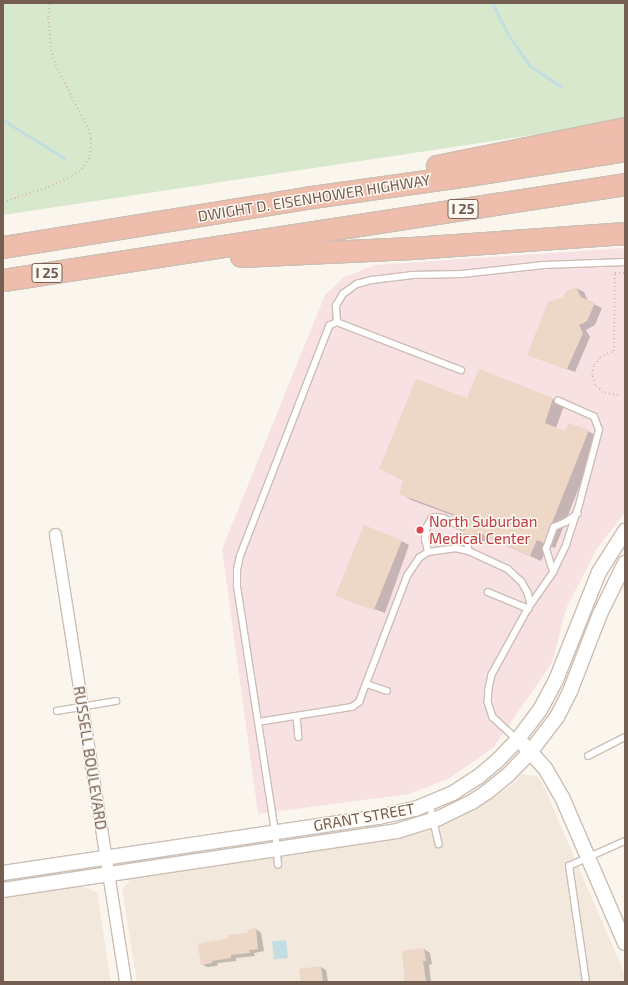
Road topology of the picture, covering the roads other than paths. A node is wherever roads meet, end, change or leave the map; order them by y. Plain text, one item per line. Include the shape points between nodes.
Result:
1 (625, 128) edge
2 (625, 150) edge
3 (625, 161) edge
4 (625, 171) edge
5 (625, 184) edge
6 (305, 198) junction
7 (625, 233) edge
8 (302, 235) junction
9 (3, 247) edge
10 (3, 259) edge
11 (625, 262) edge
12 (91, 267) junction
13 (3, 280) edge
14 (337, 322) junction
15 (461, 370) dead end
16 (558, 401) dead end
17 (577, 514) junction
18 (462, 526) dead end
19 (625, 531) edge
20 (55, 534) dead end
21 (467, 538) dead end
22 (469, 551) junction
23 (428, 552) junction
24 (625, 563) edge
25 (553, 572) junction
26 (488, 592) dead end
27 (530, 606) junction
28 (367, 684) junction
29 (387, 691) dead end
30 (116, 701) dead end
31 (82, 707) junction
32 (57, 711) dead end
33 (296, 716) junction
34 (258, 722) junction
35 (299, 737) dead end
36 (625, 737) edge
37 (518, 739) junction
38 (531, 751) junction
39 (588, 756) dead end
40 (430, 803) junction
41 (435, 820) junction
42 (275, 832) junction
43 (625, 841) edge
44 (439, 844) dead end
45 (275, 848) junction
46 (588, 857) junction
47 (106, 858) junction
48 (278, 865) dead end
49 (3, 873) edge
50 (108, 875) junction
51 (3, 890) edge
52 (625, 943) edge
53 (125, 982) edge
54 (586, 982) edge

1 - 6 highway via 331,186
2 - 6 highway, DWIGHT D. EISENHOWER HIGHWAY / I 25
3 - 10 highway
4 - 8 highway via 392,211
5 - 8 highway, I 25
6 - 9 highway, DWIGHT D. EISENHOWER HIGHWAY / I 25
7 - 12 highway
8 - 12 highway, I 25
11 - 14 lane via 544,265 372,280 357,284 343,294 336,306
12 - 13 highway, I 25
14 - 15 lane
14 - 34 lane via 329,326 240,556 237,570 237,586
16 - 17 lane via 594,417 599,430
17 - 25 lane
17 - 25 lane via 554,527 546,549
18 - 23 lane via 443,518 431,519 425,539
19 - 37 street, GRANT STREET via 599,572 556,680 540,710
20 - 31 street, RUSSELL BOULEVARD
21 - 22 lane
22 - 23 lane via 450,548
22 - 27 lane via 508,569 522,582 528,593
23 - 28 lane via 419,558 407,576
24 - 38 street, GRANT STREET via 600,614 564,704
25 - 27 lane
26 - 27 lane
27 - 37 lane via 492,675 489,689 488,702 493,717
28 - 29 lane
28 - 33 lane via 359,702 352,706
30 - 31 lane
31 - 32 lane
31 - 47 street, RUSSELL BOULEVARD
33 - 34 lane
33 - 35 lane
34 - 42 lane
36 - 39 lane
37 - 38 street
37 - 40 street, GRANT STREET via 478,777 453,793
38 - 41 street, GRANT STREET via 487,792
38 - 46 street via 553,779
40 - 41 lane
40 - 42 street, GRANT STREET via 379,817
41 - 44 lane
41 - 45 street, GRANT STREET via 397,830
42 - 45 lane
42 - 47 street, GRANT STREET
43 - 46 lane
45 - 48 lane
45 - 50 street, GRANT STREET
46 - 52 street
46 - 54 lane via 569,866
47 - 49 street, GRANT STREET
47 - 50 street, RUSSELL BOULEVARD
50 - 51 street, GRANT STREET
50 - 53 street, RUSSELL BOULEVARD

